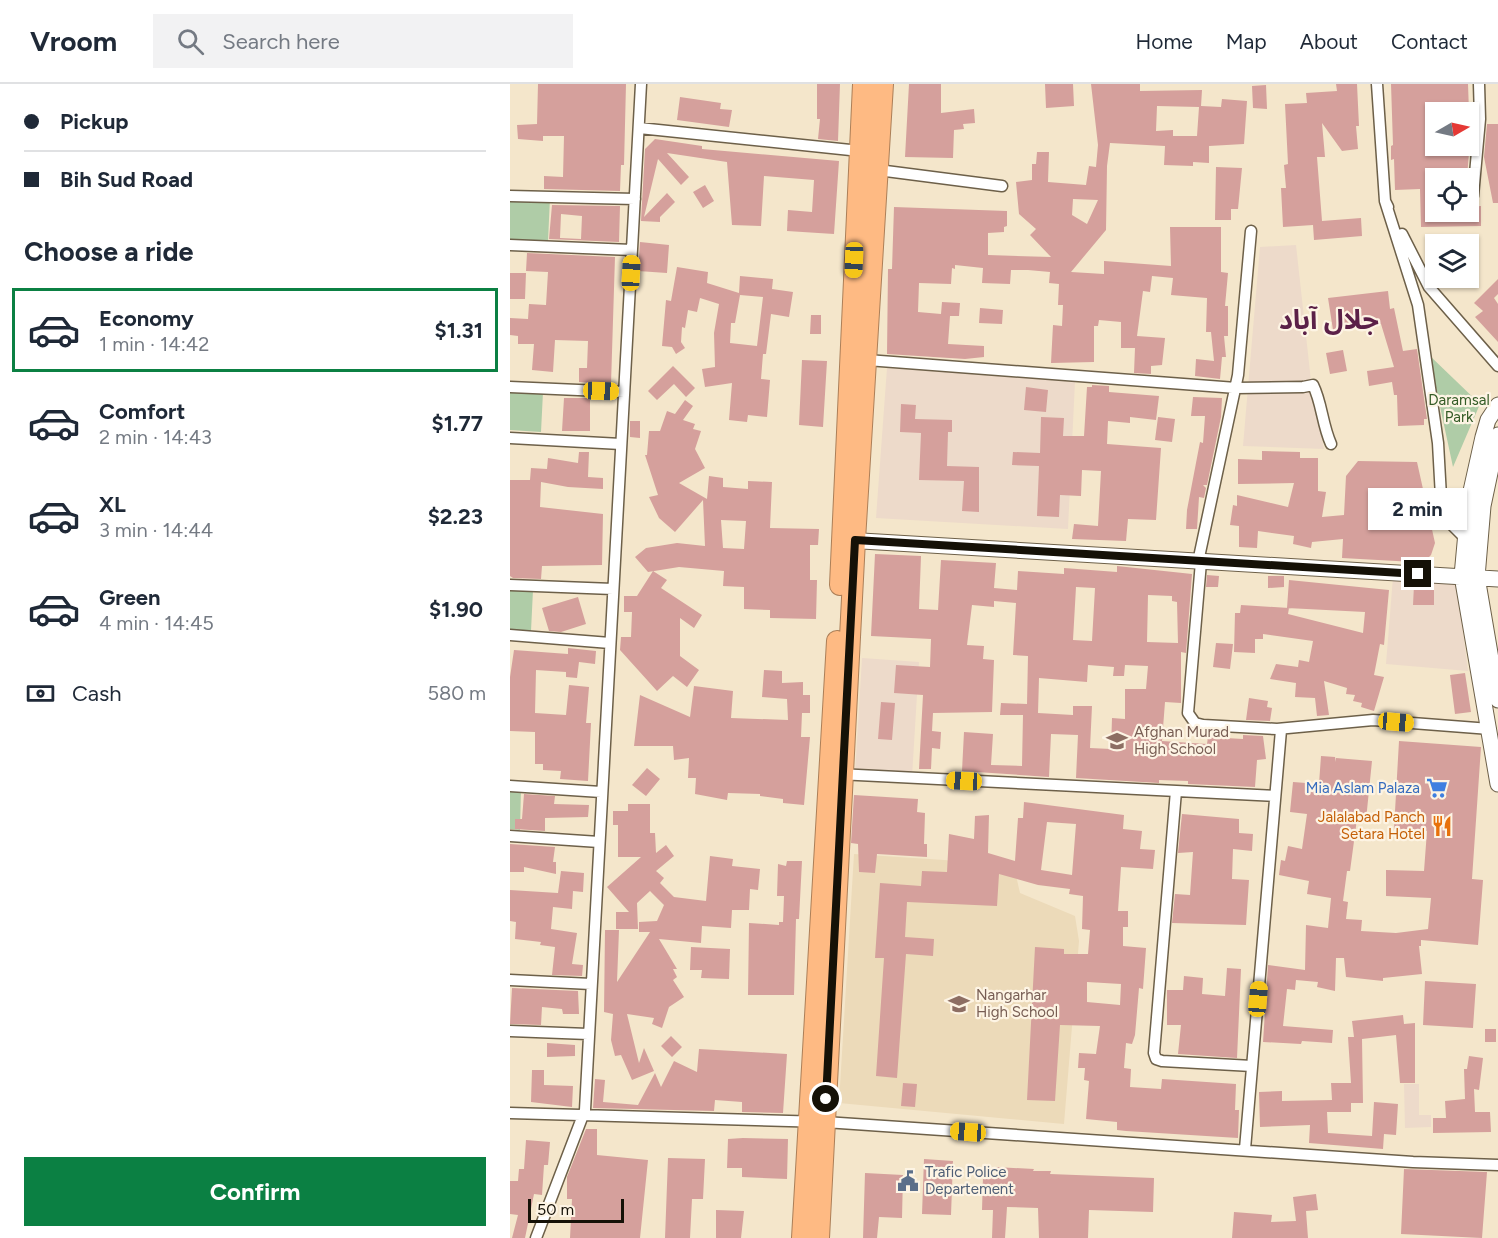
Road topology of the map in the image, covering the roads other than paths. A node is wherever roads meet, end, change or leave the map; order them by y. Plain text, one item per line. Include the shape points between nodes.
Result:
1 (642, 84) edge
2 (863, 84) edge
3 (883, 84) edge
4 (1377, 84) edge
5 (1479, 84) edge
6 (639, 128) junction
7 (860, 151) junction
8 (1476, 168) edge
9 (878, 170) junction
10 (1002, 186) dead end
11 (510, 195) edge
12 (635, 199) junction
13 (1385, 201) junction
14 (1251, 231) dead end
15 (510, 245) edge
16 (632, 250) junction
17 (867, 360) junction
18 (1498, 366) edge
19 (510, 387) edge
20 (1236, 388) junction
21 (624, 392) junction
22 (1498, 405) edge
23 (1498, 435) edge
24 (510, 438) edge
25 (621, 444) junction
26 (1331, 444) dead end
27 (1466, 538) junction
28 (849, 540) junction
29 (1198, 562) junction
30 (1470, 577) junction
31 (1498, 579) edge
32 (510, 585) edge
33 (613, 589) junction
34 (510, 635) edge
35 (610, 642) junction
36 (1498, 700) edge
37 (1277, 729) junction
38 (1490, 729) junction
39 (836, 774) junction
40 (1498, 784) edge
41 (510, 786) edge
42 (1176, 791) junction
43 (601, 792) junction
44 (1275, 796) junction
45 (510, 836) edge
46 (599, 842) junction
47 (510, 980) edge
48 (591, 984) junction
49 (510, 1031) edge
50 (588, 1034) junction
51 (1252, 1066) junction
52 (510, 1113) edge
53 (584, 1116) junction
54 (817, 1122) junction
55 (1245, 1149) junction
56 (1498, 1165) edge
57 (536, 1238) edge
58 (802, 1238) edge
59 (819, 1238) edge

1 - 6 street
2 - 7 highway
3 - 9 highway
4 - 13 street
5 - 8 street
6 - 7 street
6 - 12 street
7 - 28 highway
9 - 10 street
9 - 17 highway
11 - 12 street
12 - 16 street
13 - 18 street via 1429,287
13 - 27 street via 1418,304 1438,443 1442,515
14 - 20 street
15 - 16 street
16 - 21 street
17 - 20 street
17 - 28 highway
19 - 21 street
20 - 26 street via 1313,385
20 - 29 street
21 - 25 street
22 - 27 main road via 1483,437 1469,500
23 - 30 main road
24 - 25 street
25 - 33 street
27 - 30 main road
28 - 29 main road
28 - 39 highway
29 - 30 main road
29 - 37 street via 1188,713 1195,723 1203,725
30 - 31 main road
30 - 36 main road
30 - 38 main road
32 - 33 street
33 - 35 street
34 - 35 street
35 - 43 street
37 - 38 street via 1372,720
37 - 44 street via 1281,730
38 - 40 main road
39 - 42 street
39 - 54 highway
41 - 43 street
42 - 44 street
42 - 51 street via 1154,1053 1162,1061
43 - 46 street
44 - 51 street
45 - 46 street
46 - 48 street
47 - 48 street
48 - 50 street
49 - 50 street
50 - 53 street
51 - 55 street
52 - 53 street
53 - 54 street
53 - 57 street
54 - 55 street
54 - 58 highway
54 - 59 highway
55 - 56 street

